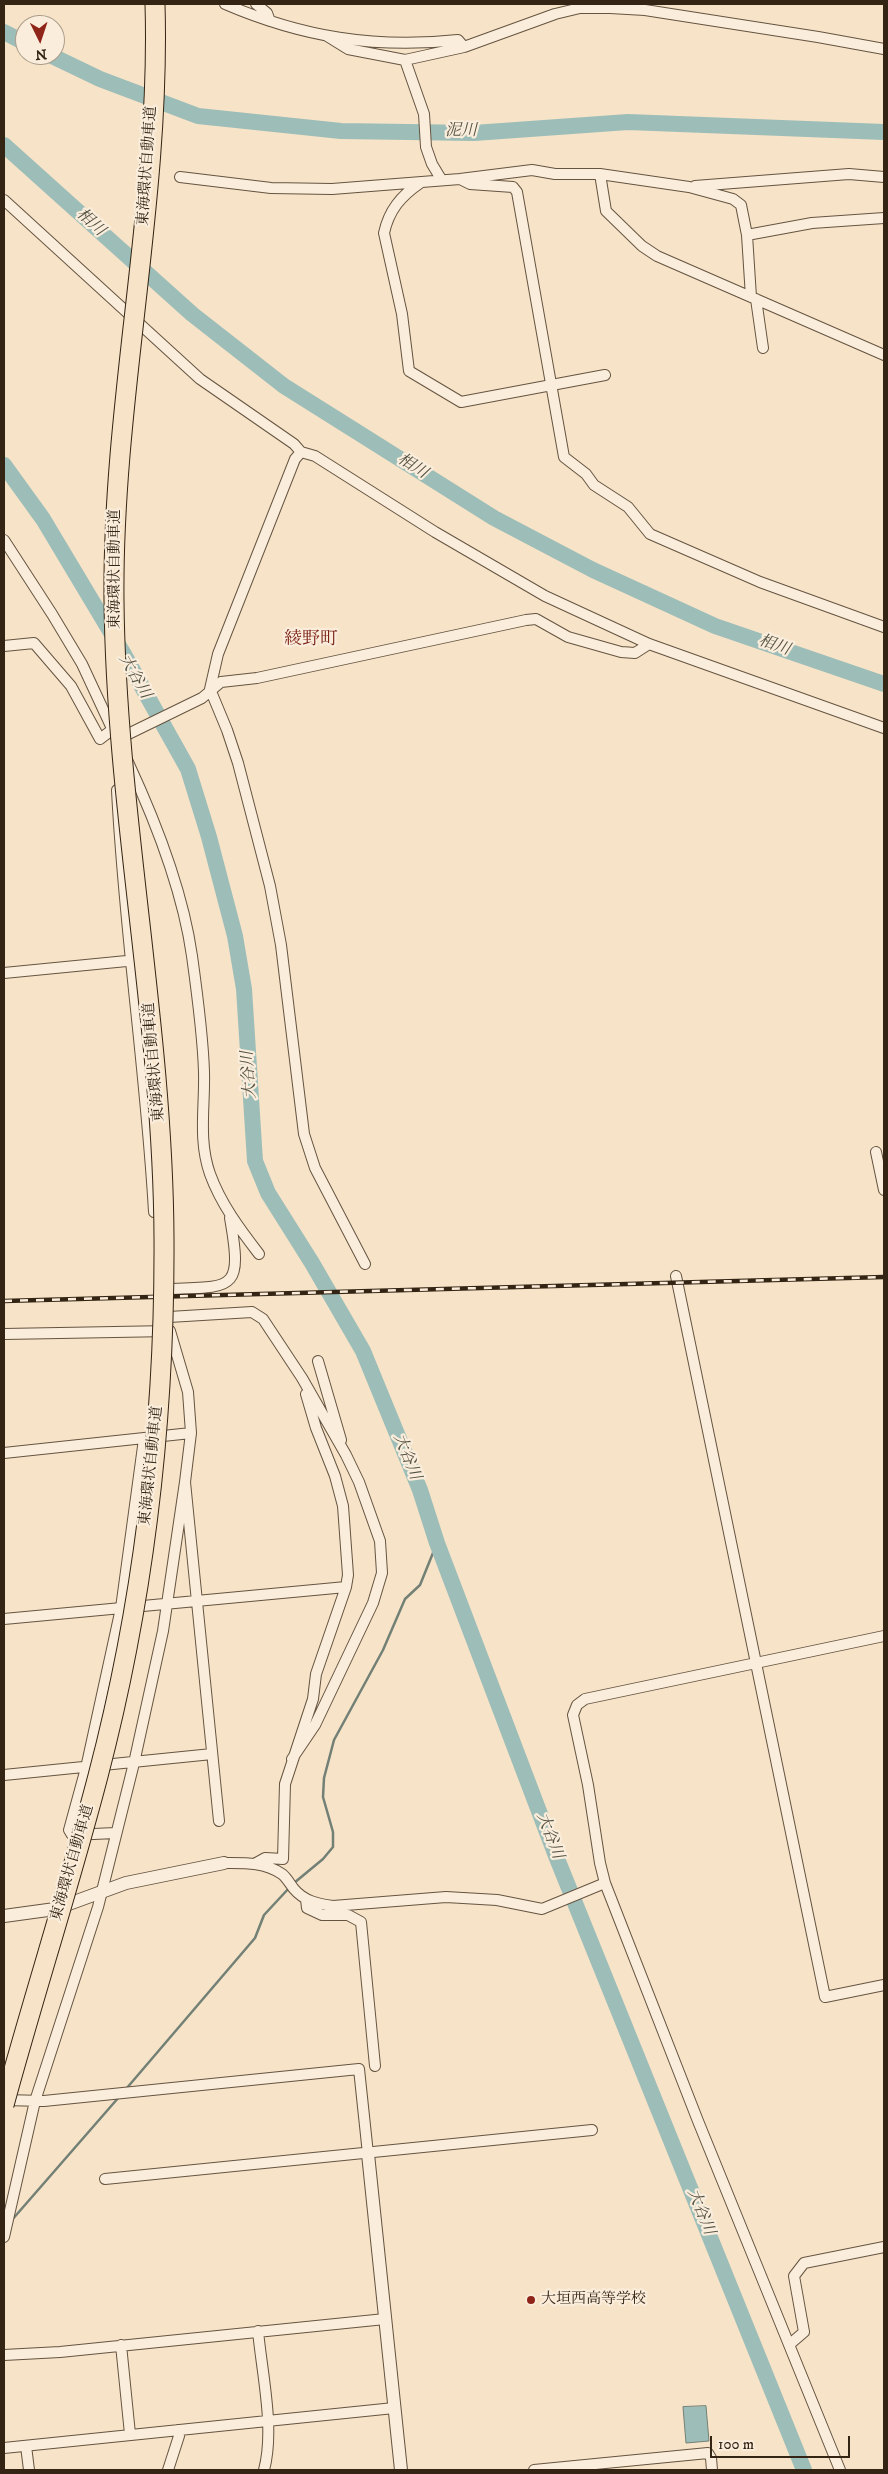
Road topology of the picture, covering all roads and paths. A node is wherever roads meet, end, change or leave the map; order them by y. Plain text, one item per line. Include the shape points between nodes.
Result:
1 (155, 4) edge
2 (225, 4) edge
3 (256, 4) edge
4 (270, 22) junction
5 (327, 36) junction
6 (464, 47) junction
7 (884, 49) edge
8 (405, 60) junction
9 (600, 174) junction
10 (180, 177) dead end
11 (884, 177) edge
12 (441, 179) junction
13 (460, 179) junction
14 (421, 182) junction
15 (689, 187) junction
16 (4, 200) edge
17 (884, 218) edge
18 (747, 235) junction
19 (754, 298) junction
20 (763, 348) dead end
21 (884, 355) edge
22 (605, 375) dead end
23 (551, 386) junction
24 (302, 452) junction
25 (4, 540) edge
26 (884, 628) edge
27 (648, 644) junction
28 (4, 646) edge
29 (210, 690) junction
30 (884, 728) edge
31 (113, 729) junction
32 (118, 741) junction
33 (152, 958) dead end
34 (132, 960) junction
35 (4, 973) edge
36 (876, 1152) dead end
37 (884, 1190) edge
38 (230, 1216) junction
39 (259, 1254) dead end
40 (365, 1264) dead end
41 (676, 1276) dead end
42 (165, 1289) junction
43 (169, 1317) junction
44 (170, 1331) junction
45 (4, 1334) edge
46 (318, 1361) dead end
47 (302, 1378) junction
48 (191, 1433) junction
49 (144, 1439) junction
50 (4, 1453) edge
51 (346, 1455) junction
52 (185, 1482) junction
53 (346, 1587) junction
54 (197, 1600) junction
55 (167, 1603) junction
56 (121, 1608) junction
57 (4, 1619) edge
58 (884, 1636) edge
59 (758, 1662) junction
60 (212, 1754) junction
61 (292, 1758) junction
62 (134, 1763) junction
63 (86, 1768) junction
64 (4, 1775) edge
65 (219, 1821) dead end
66 (116, 1834) junction
67 (224, 1863) joint
68 (256, 1863) junction
69 (601, 1884) junction
70 (101, 1891) junction
71 (306, 1899) junction
72 (4, 1916) edge
73 (884, 1985) edge
74 (375, 2066) dead end
75 (4, 2100) edge
76 (35, 2101) junction
77 (4, 2105) edge
78 (592, 2130) dead end
79 (368, 2154) junction
80 (105, 2179) dead end
81 (4, 2238) edge
82 (884, 2247) edge
83 (385, 2319) junction
84 (258, 2331) junction
85 (790, 2344) junction
86 (121, 2345) junction
87 (4, 2355) edge
88 (394, 2408) junction
89 (268, 2421) junction
90 (178, 2430) junction
91 (130, 2434) junction
92 (26, 2446) junction
93 (4, 2448) edge
94 (29, 2470) edge
95 (168, 2470) edge
96 (264, 2470) edge
97 (401, 2470) edge
98 (534, 2470) edge
99 (712, 2470) edge
100 (840, 2470) edge

1 - 77 highway, 東海環状自動車道, bridge via 151,149 119,456 114,601 124,770 146,962 162,1152 164,1237 159,1406 142,1556 99,1774
2 - 4 street
3 - 4 street via 267,13
4 - 5 street
5 - 6 street via 420,44 458,40
5 - 8 street via 348,49
6 - 7 street via 580,8 645,10
6 - 8 street
8 - 12 street via 424,114 426,147
9 - 13 street via 555,174 532,170
9 - 15 street
9 - 19 street via 606,211 642,246 657,256
10 - 14 street via 271,188 332,189
11 - 15 street via 849,174
12 - 13 street
12 - 14 street
13 - 23 street via 470,184 513,187 517,192
14 - 23 street via 402,195 384,233 402,314 409,370 461,402
15 - 18 street via 733,199 741,205
16 - 24 street via 200,379
17 - 18 street via 812,224
18 - 19 street
19 - 20 street
19 - 21 street
22 - 23 street
23 - 26 street via 564,457 594,484 628,507 650,534 760,582
24 - 27 street via 314,456 545,596
24 - 29 street via 295,459 218,654
25 - 31 street via 82,664
27 - 29 street via 635,653 621,652 568,637 536,620 526,620 257,678 221,682
27 - 30 street
28 - 31 street via 34,644 72,686 100,739
29 - 32 street via 202,698
29 - 40 street via 238,763 270,886 281,945 304,1134 315,1168
31 - 32 street
32 - 34 street via 116,788
32 - 38 street via 166,860 192,954 204,1073 202,1142 210,1173
33 - 34 street
34 - 35 street
34 - 42 street via 149,1121 157,1266
36 - 37 street
38 - 39 street
38 - 42 street via 236,1259 234,1274 227,1283 212,1288
41 - 59 street
42 - 43 street
43 - 44 street
43 - 47 street via 252,1312 263,1319
44 - 45 street
44 - 48 street via 188,1392
46 - 51 street
47 - 51 street
47 - 53 street via 343,1506
48 - 49 street
48 - 52 street
49 - 50 street
49 - 56 street
51 - 61 street via 380,1541 382,1573 373,1604 315,1725
52 - 54 street
52 - 55 street
53 - 54 street
53 - 61 street
54 - 55 street
54 - 60 street
55 - 56 street
55 - 62 street
56 - 57 street
56 - 63 street
58 - 59 street
59 - 69 street via 585,1699 577,1705 573,1715 588,1785
59 - 73 street via 825,1996
60 - 62 street
60 - 65 street
61 - 68 street via 285,1784 283,1859 265,1858
62 - 63 street
62 - 66 street
63 - 64 street
63 - 66 street via 69,1830 72,1836
66 - 70 street
67 - 68 street
67 - 70 street via 170,1872
68 - 71 street via 283,1875
69 - 71 street via 542,1909 497,1900 446,1898 333,1906
69 - 85 street
70 - 72 street via 55,1909
70 - 76 street
71 - 74 street via 307,1908 322,1915 348,1915 361,1922
75 - 76 street
76 - 79 street via 359,2068
76 - 81 street
78 - 79 street
79 - 80 street
79 - 83 street
82 - 85 street via 804,2263 794,2276 804,2332
83 - 84 street
83 - 88 street
84 - 86 street
84 - 89 street
85 - 100 street
86 - 87 street
86 - 91 street
88 - 89 street
88 - 97 street
89 - 90 street
89 - 96 street
90 - 91 street
90 - 95 street
91 - 92 street
92 - 93 street
92 - 94 street
98 - 99 street via 708,2453

